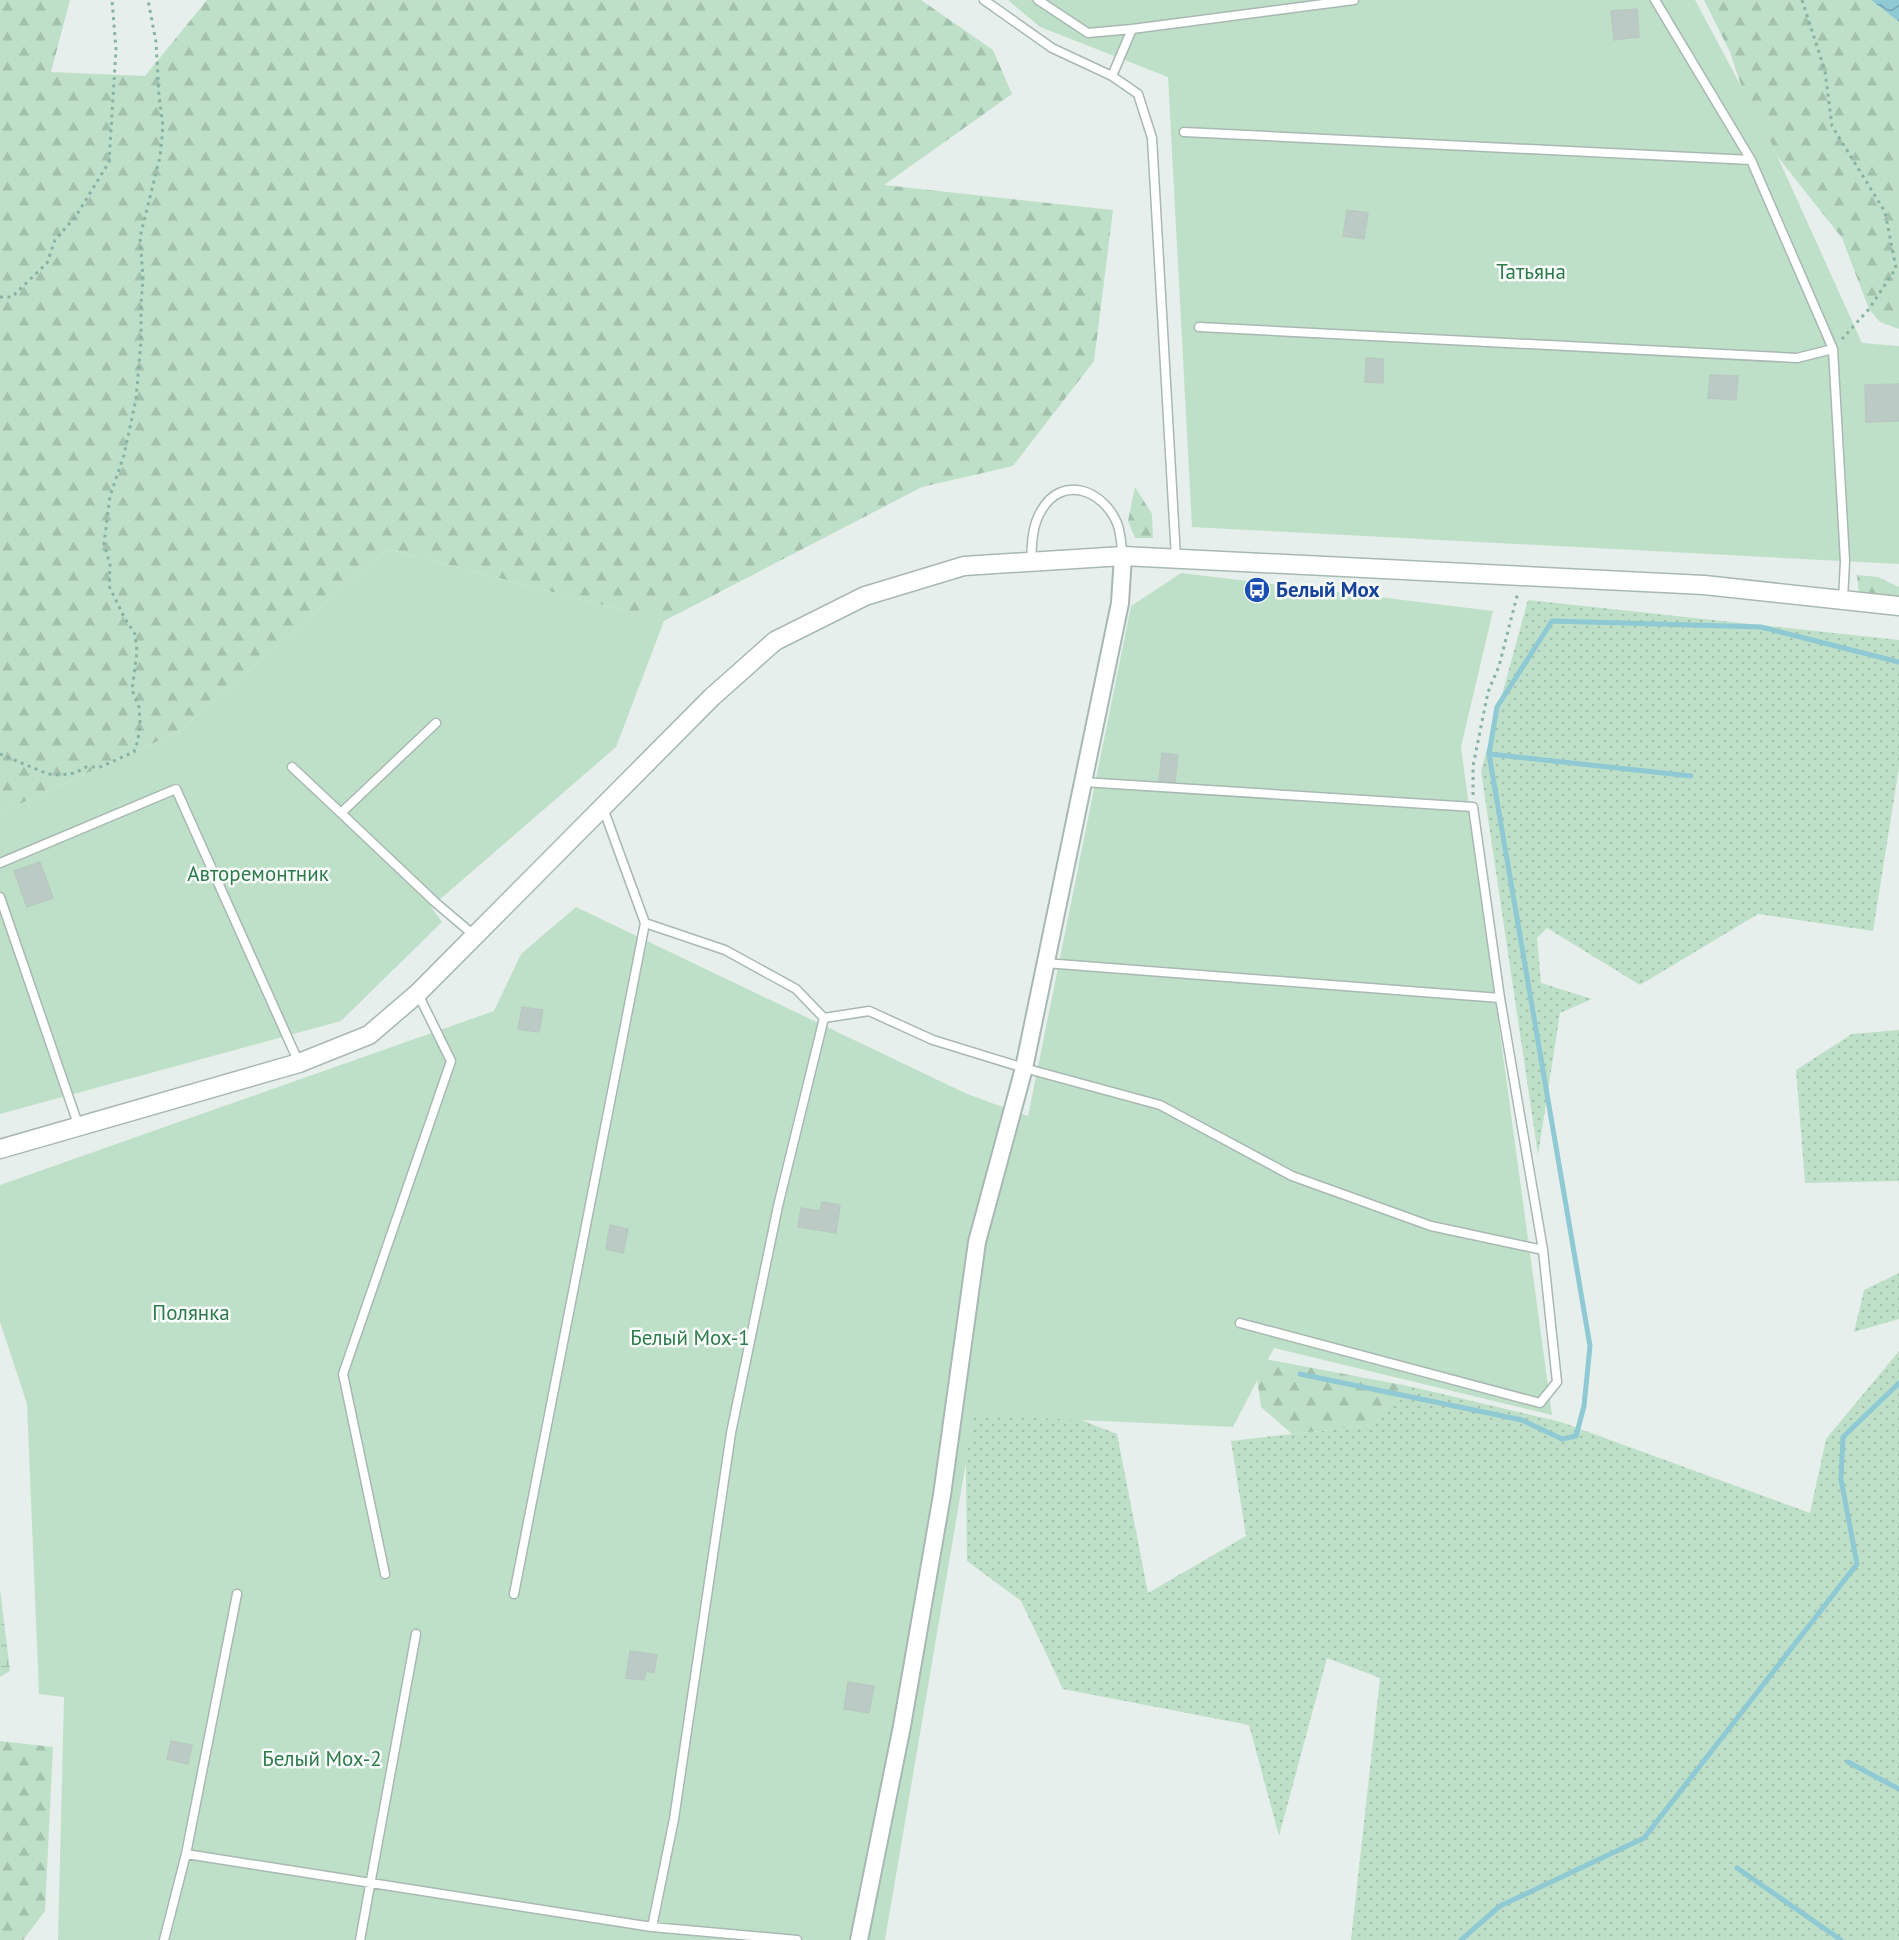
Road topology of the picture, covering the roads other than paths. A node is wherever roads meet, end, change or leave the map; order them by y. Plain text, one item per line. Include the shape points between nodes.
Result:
1 (984, 0) edge
2 (1038, 0) edge
3 (1354, 0) edge
4 (1655, 0) edge
5 (1132, 29) junction
6 (1112, 76) junction
7 (1184, 132) dead end
8 (1751, 160) junction
9 (1200, 327) dead end
10 (1833, 350) junction
11 (1123, 556) junction
12 (1176, 559) junction
13 (1031, 561) junction
14 (1843, 600) junction
15 (1899, 606) edge
16 (436, 723) dead end
17 (292, 767) dead end
18 (1083, 782) junction
19 (603, 808) junction
20 (341, 813) junction
21 (0, 863) edge
22 (0, 897) edge
23 (645, 923) junction
24 (475, 936) junction
25 (1046, 963) junction
26 (418, 993) junction
27 (1500, 998) junction
28 (824, 1018) junction
29 (299, 1063) junction
30 (1024, 1068) junction
31 (79, 1127) junction
32 (0, 1149) edge
33 (1543, 1250) junction
34 (1240, 1323) dead end
35 (385, 1574) dead end
36 (237, 1594) dead end
37 (514, 1594) dead end
38 (416, 1634) dead end
39 (186, 1854) junction
40 (369, 1882) junction
41 (652, 1927) junction
42 (164, 1940) edge
43 (360, 1940) edge
44 (797, 1940) edge
45 (859, 1940) edge

1 - 6 lane via 1052,48
2 - 5 lane via 1088,33
3 - 5 lane
4 - 8 lane
5 - 6 lane
6 - 12 lane via 1138,94 1152,138
7 - 8 lane
8 - 10 lane
9 - 10 lane via 1797,358
10 - 14 lane via 1845,561
11 - 12 street
11 - 13 street
11 - 13 lane via 1117,524 1105,506 1088,492 1073,488 1056,494 1042,509 1034,529
11 - 18 street via 1120,603
12 - 14 street via 1704,585
13 - 19 street via 964,566 865,596 775,641 712,697
14 - 15 street
16 - 20 lane
17 - 20 lane
18 - 25 street
18 - 27 lane via 1473,807
19 - 23 lane
19 - 24 street
20 - 24 lane
21 - 29 lane via 176,789
22 - 31 lane
23 - 28 lane via 725,950 796,989
23 - 37 lane
24 - 26 street
25 - 27 lane
25 - 30 street
26 - 29 street via 369,1035
26 - 35 lane via 451,1061 343,1374
27 - 33 lane
28 - 30 lane via 869,1011 933,1040
28 - 41 lane via 778,1206 731,1433 674,1819
29 - 31 street
30 - 33 lane via 1160,1105 1292,1176 1431,1226
30 - 45 street via 976,1242 942,1495 902,1726
31 - 32 street
33 - 34 lane via 1557,1382 1540,1403
36 - 39 lane
38 - 40 lane
39 - 40 lane
39 - 42 lane
40 - 41 lane
40 - 43 lane
41 - 44 lane

